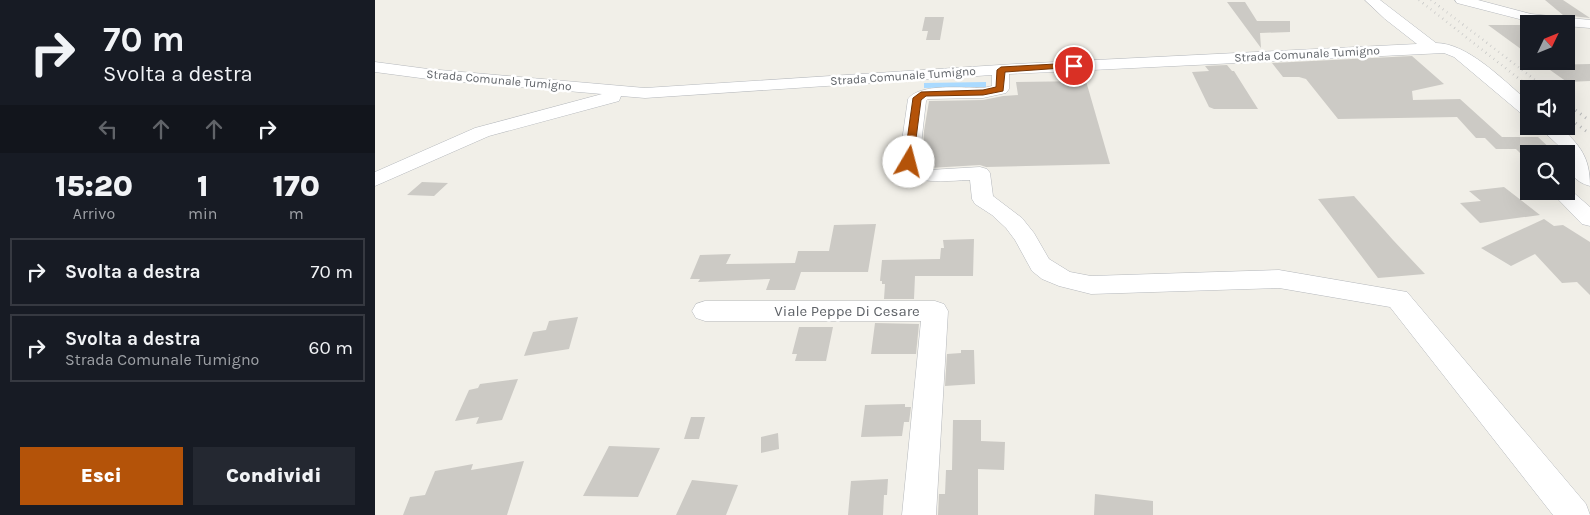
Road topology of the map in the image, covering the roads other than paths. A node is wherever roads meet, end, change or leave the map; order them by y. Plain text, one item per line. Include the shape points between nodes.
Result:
1 (1372, 0) edge
2 (1462, 0) edge
3 (1590, 24) edge
4 (1432, 48) junction
5 (375, 67) edge
6 (1001, 70) junction
7 (645, 94) junction
8 (1520, 104) edge
9 (1557, 135) edge
10 (1579, 179) edge
11 (375, 180) edge
12 (1570, 200) edge
13 (1590, 219) edge
14 (705, 312) dead end
15 (919, 515) edge
16 (1574, 515) edge

1 - 4 street
2 - 3 street via 1531,18
4 - 6 street, Strada Comunale Tumigno
4 - 8 street via 1446,48 1460,54
5 - 7 street, Strada Comunale Tumigno
6 - 7 street, Strada Comunale Tumigno
6 - 16 street via 1000,89 924,94 917,98 909,162 914,173 929,176 980,173 983,199 1003,211 1024,235 1033,256 1044,269 1064,280 1091,286 1279,280 1399,299
7 - 11 street via 605,98 482,132
9 - 10 street via 1570,146
12 - 13 street
14 - 15 street, Viale Peppe Di Cesare via 935,311

